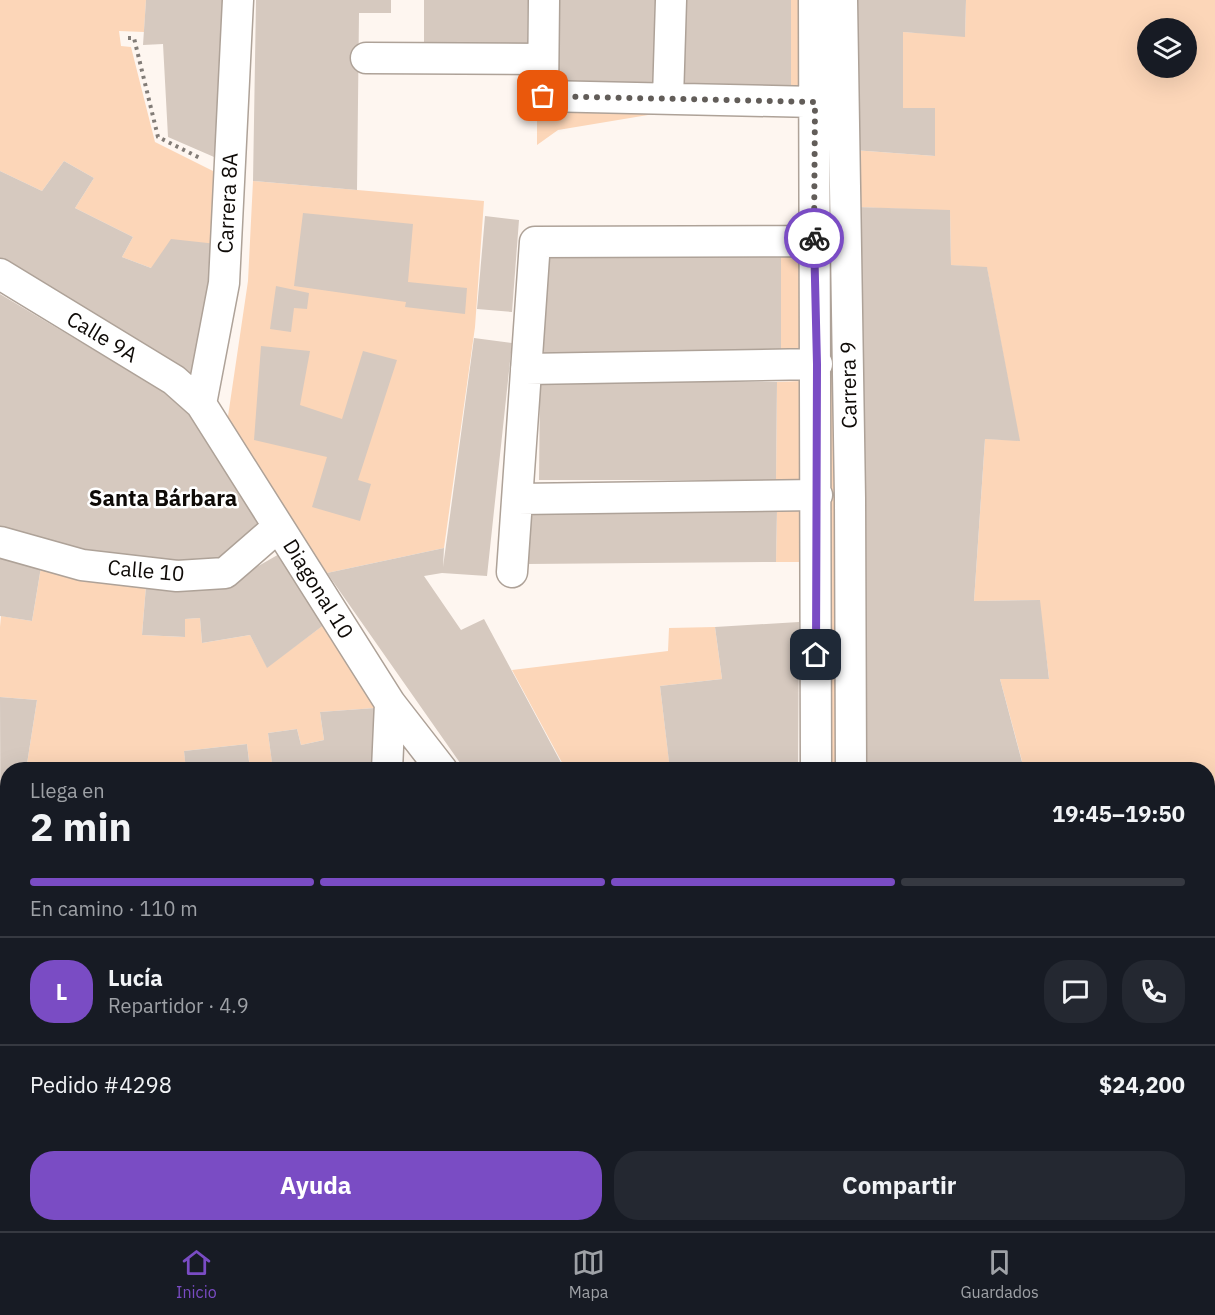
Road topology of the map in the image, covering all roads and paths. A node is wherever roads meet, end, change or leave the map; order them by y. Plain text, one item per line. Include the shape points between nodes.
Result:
1 (238, 0) edge
2 (544, 0) edge
3 (671, 0) edge
4 (814, 0) edge
5 (842, 0) edge
6 (128, 38) dead end
7 (366, 58) dead end
8 (543, 59) junction
9 (668, 99) junction
10 (815, 102) junction
11 (230, 173) junction
12 (814, 240) junction
13 (847, 241) junction
14 (0, 274) edge
15 (817, 364) junction
16 (526, 369) junction
17 (201, 404) junction
18 (817, 495) junction
19 (518, 499) junction
20 (278, 527) junction
21 (0, 542) edge
22 (512, 572) dead end
23 (390, 703) junction
24 (387, 762) edge
25 (436, 762) edge
26 (816, 762) edge
27 (851, 762) edge

1 - 11 street, Carrera 8A
2 - 8 street
3 - 9 street
4 - 10 street
5 - 13 street, Carrera 9
6 - 11 path via 134,39 158,137
7 - 8 street
8 - 9 street via 543,96
9 - 10 street
10 - 12 street
11 - 17 street, Carrera 8A via 224,283
12 - 13 street
12 - 15 street
12 - 16 street via 535,242
13 - 27 street, Carrera 9
14 - 17 street, Calle 9A via 174,380
15 - 16 street
15 - 18 street
16 - 19 street
17 - 20 street, Diagonal 10
18 - 19 street
18 - 26 street
19 - 22 street
20 - 21 street, Calle 10 via 225,573 177,576 82,565
20 - 23 street, Diagonal 10
23 - 24 street
23 - 25 street, Diagonal 10

